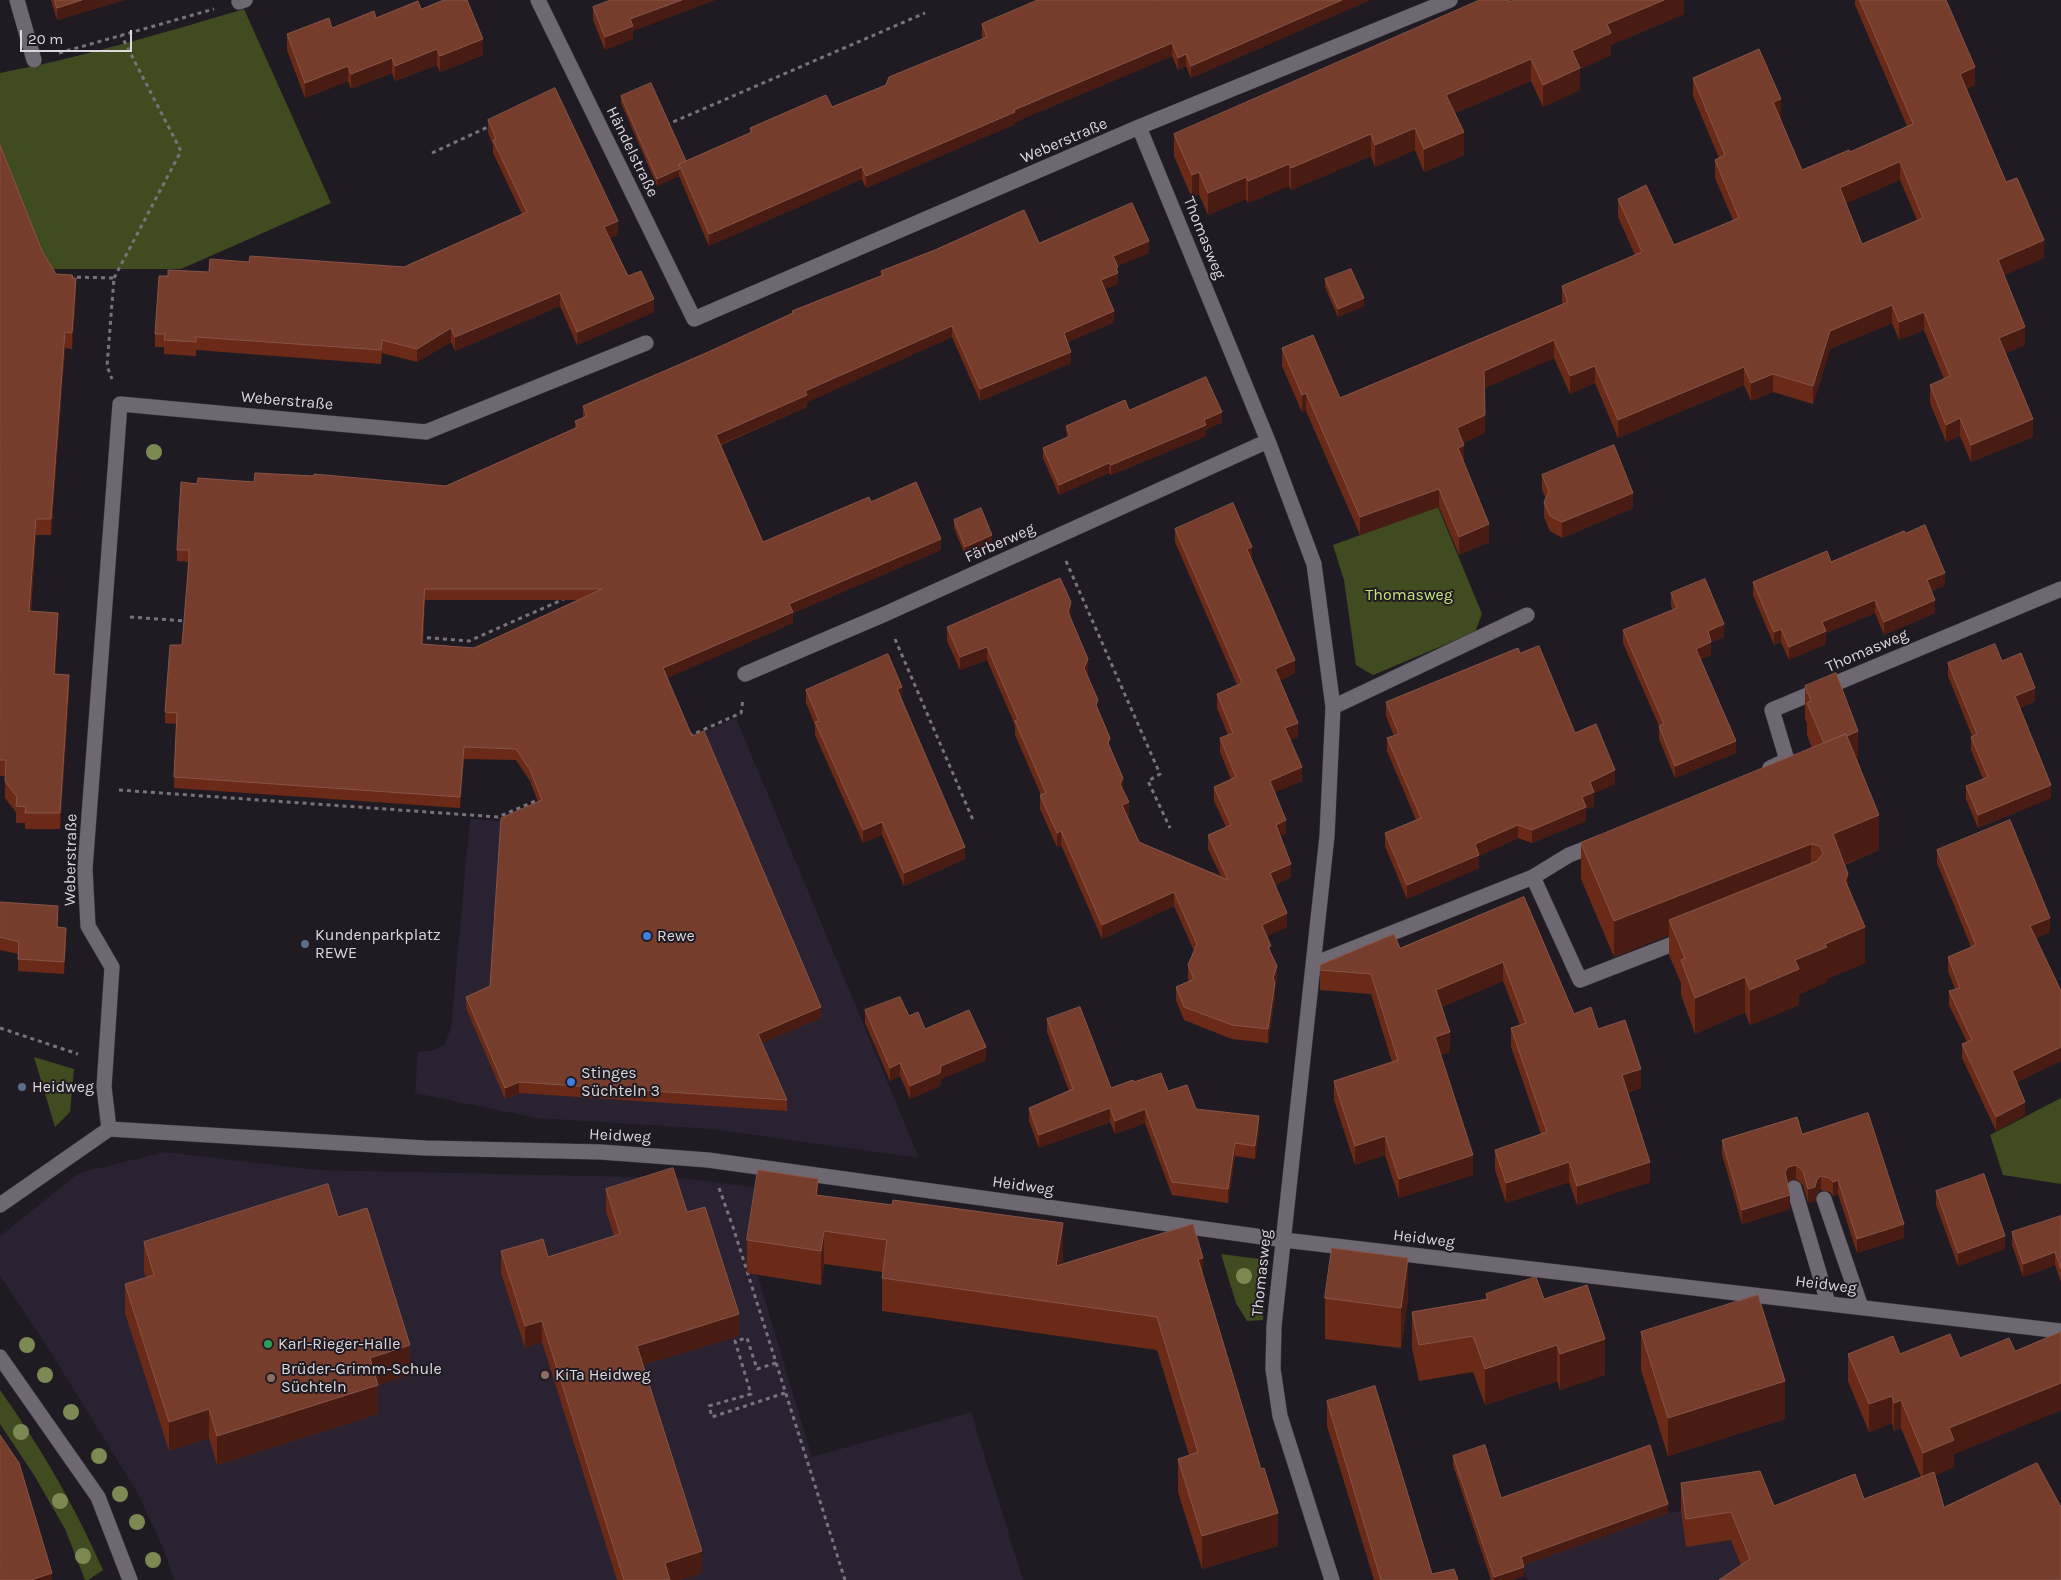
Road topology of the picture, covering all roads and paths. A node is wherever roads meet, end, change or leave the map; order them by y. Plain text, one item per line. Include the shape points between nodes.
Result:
1 (17, 0) edge
2 (538, 0) edge
3 (1450, 0) edge
4 (242, 1) edge
5 (925, 13) dead end
6 (121, 35) junction
7 (34, 60) joint
8 (493, 125) edge
9 (665, 126) edge
10 (1139, 127) junction
11 (432, 153) dead end
12 (68, 277) edge
13 (114, 278) junction
14 (694, 319) joint
15 (646, 343) dead end
16 (120, 404) junction
17 (1268, 440) junction
18 (1056, 537) junction
19 (2061, 589) edge
20 (567, 598) edge
21 (885, 614) junction
22 (1528, 615) dead end
23 (104, 616) junction
24 (187, 621) edge
25 (411, 637) edge
26 (745, 674) joint
27 (1333, 707) junction
28 (687, 736) edge
29 (1760, 772) edge
30 (91, 788) junction
31 (543, 798) edge
32 (973, 820) dead end
33 (1170, 828) dead end
34 (1614, 837) edge
35 (1533, 878) junction
36 (1706, 930) edge
37 (1314, 964) junction
38 (0, 1028) edge
39 (105, 1062) junction
40 (109, 1129) junction
41 (708, 1160) junction
42 (1794, 1188) dead end
43 (1824, 1199) dead end
44 (0, 1205) edge
45 (1284, 1240) junction
46 (1828, 1303) junction
47 (1861, 1307) junction
48 (2061, 1331) edge
49 (0, 1357) edge
50 (776, 1363) junction
51 (785, 1393) junction
52 (130, 1580) edge
53 (845, 1580) edge
54 (1332, 1580) edge

1 - 7 street
2 - 14 street, Händelstraße
3 - 10 street, Weberstraße
4 - 6 path
5 - 9 path
6 - 7 path
6 - 13 path via 181,151
8 - 11 path
10 - 14 street, Weberstraße
10 - 17 street, Thomasweg
12 - 13 path
13 - 16 path via 107,366
15 - 16 street, Weberstraße via 426,432
16 - 23 street, Weberstraße
17 - 18 street, Färberweg
17 - 27 street, Thomasweg via 1314,564
18 - 21 street, Färberweg
18 - 33 path via 1160,774 1148,781
19 - 29 street, Thomasweg via 1772,710 1787,760
20 - 25 path via 469,641
21 - 26 street, Färberweg
21 - 32 path
22 - 27 street
23 - 24 path
23 - 30 street, Weberstraße
26 - 28 path via 741,713
27 - 37 street, Thomasweg via 1327,836
30 - 31 path via 498,817
30 - 39 street, Weberstraße via 85,869 88,926 112,967
34 - 35 street via 1569,855
35 - 36 street via 1580,980
35 - 37 street
37 - 45 street, Thomasweg
38 - 39 path
39 - 40 street, Weberstraße
40 - 41 street, Heidweg via 425,1148 601,1152
40 - 44 street
41 - 45 street, Heidweg
41 - 50 path
42 - 46 street
43 - 47 street
45 - 46 street, Heidweg
45 - 54 street, Thomasweg via 1274,1326 1273,1369 1280,1416
46 - 47 street, Heidweg
47 - 48 street, Heidweg
49 - 52 street via 98,1497
50 - 51 path
50 - 51 path via 757,1369 747,1338 735,1341 751,1394 709,1406 712,1417
51 - 53 path

